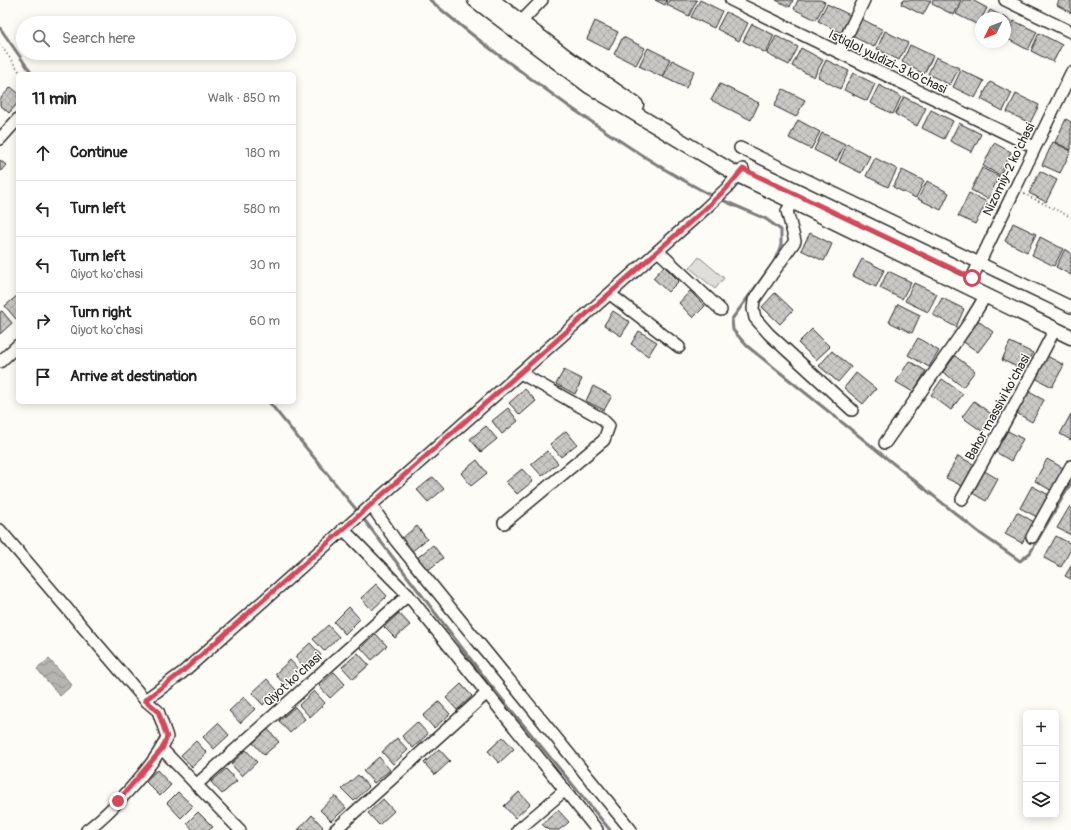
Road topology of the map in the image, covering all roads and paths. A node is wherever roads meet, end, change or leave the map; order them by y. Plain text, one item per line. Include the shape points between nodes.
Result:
1 (476, 0) edge
2 (492, 0) edge
3 (542, 0) edge
4 (731, 0) edge
5 (864, 0) edge
6 (1006, 0) edge
7 (517, 26) junction
8 (1071, 32) edge
9 (0, 44) edge
10 (839, 52) junction
11 (20, 72) edge
12 (1071, 73) edge
13 (16, 121) edge
14 (0, 139) edge
15 (1034, 147) junction
16 (740, 148) dead end
17 (740, 172) junction
18 (1014, 188) junction
19 (793, 201) junction
20 (1071, 217) edge
21 (658, 251) junction
22 (978, 263) junction
23 (972, 278) junction
24 (610, 294) junction
25 (986, 295) junction
26 (1071, 307) edge
27 (722, 310) dead end
28 (1071, 326) edge
29 (1054, 329) junction
30 (1071, 337) edge
31 (16, 347) edge
32 (679, 347) dead end
33 (0, 362) edge
34 (520, 373) junction
35 (852, 410) dead end
36 (885, 443) dead end
37 (1071, 466) edge
38 (962, 499) dead end
39 (371, 505) junction
40 (504, 523) dead end
41 (343, 529) junction
42 (0, 530) edge
43 (1032, 537) dead end
44 (408, 594) junction
45 (487, 693) junction
46 (145, 700) junction
47 (162, 749) junction
48 (196, 784) junction
49 (564, 791) junction
50 (87, 830) edge
51 (240, 830) edge
52 (335, 830) edge
53 (518, 830) edge
54 (597, 830) edge
55 (631, 830) edge

1 - 7 main road
2 - 7 main road
3 - 7 street
4 - 10 street, Istiqlol yuldizi-3 ko'chasi
5 - 10 street
6 - 8 street
7 - 17 main road
9 - 11 path
10 - 15 street, Istiqlol yuldizi-3 ko'chasi
12 - 15 street, Nizomiy-2 ko'chasi
13 - 14 street
15 - 18 street, Nizomiy-2 ko'chasi
16 - 22 street
17 - 19 main road
17 - 21 street via 711,204
17 - 23 main road
18 - 20 path
18 - 22 street, Nizomiy-2 ko'chasi
19 - 25 main road
19 - 35 street via 788,211 795,241 754,300 752,309 755,318 769,334
21 - 24 street
21 - 27 street
22 - 23 street, Nizomiy-2 ko'chasi
22 - 26 street
23 - 28 main road
24 - 32 street
24 - 34 street
25 - 29 main road
25 - 36 street via 970,323
29 - 30 main road
29 - 38 street, Bahor massivi ko'chasi via 1030,378
31 - 33 street
34 - 39 street
34 - 40 street via 601,418 609,426 604,440
37 - 43 street
39 - 41 street
39 - 55 street via 396,541
41 - 44 street
41 - 46 street via 182,672
42 - 46 street
44 - 45 street
44 - 48 street, Qiyot ko'chasi
45 - 49 street
45 - 52 street
46 - 47 street via 158,711 167,737
47 - 48 street
47 - 50 street via 118,801
48 - 51 street
49 - 53 street
49 - 54 street

